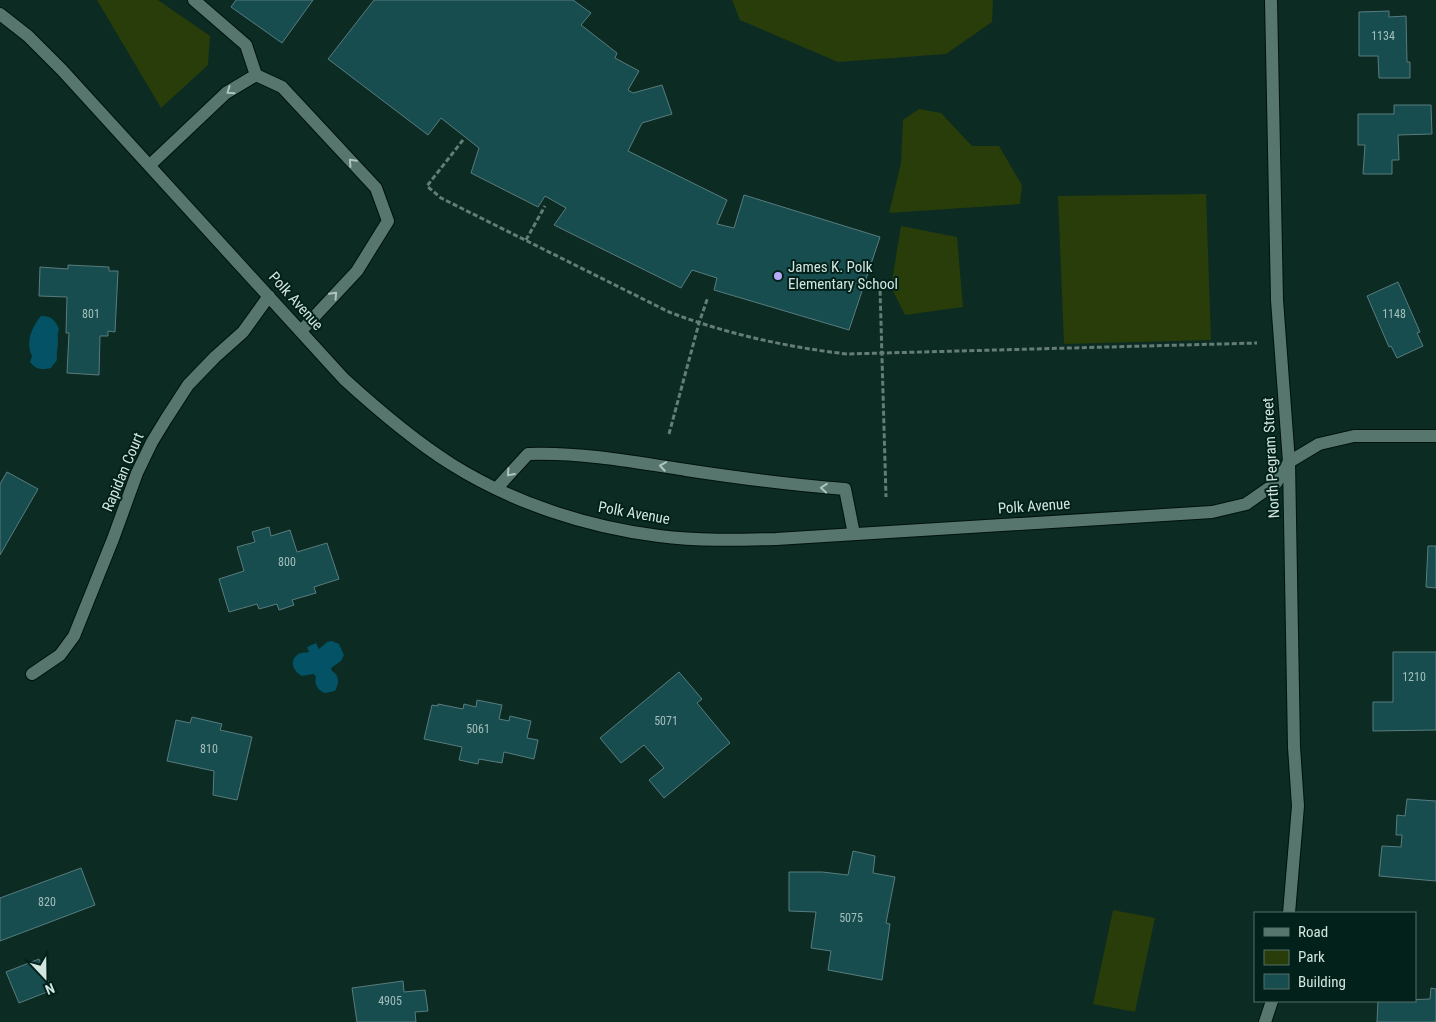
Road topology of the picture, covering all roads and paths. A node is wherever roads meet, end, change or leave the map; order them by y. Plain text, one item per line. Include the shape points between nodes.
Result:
1 (194, 0) edge
2 (1271, 0) edge
3 (0, 14) edge
4 (256, 75) junction
5 (463, 140) dead end
6 (150, 165) junction
7 (545, 206) dead end
8 (526, 240) junction
9 (868, 286) dead end
10 (269, 296) junction
11 (708, 297) dead end
12 (699, 324) junction
13 (301, 331) junction
14 (1258, 343) dead end
15 (883, 352) junction
16 (669, 434) dead end
17 (1436, 436) edge
18 (1289, 462) junction
19 (497, 488) junction
20 (886, 497) dead end
21 (854, 534) junction
22 (32, 674) dead end
23 (1289, 912) edge
24 (1272, 1002) edge
25 (1264, 1022) edge

1 - 4 street via 246,45
2 - 18 street, North Pegram Street via 1277,300
3 - 6 street, Polk Avenue via 62,70
4 -> 6 street via 226,93
13 -> 4 street via 357,271 388,221 376,188 282,87
5 - 8 path via 427,186 442,198
6 - 10 street, Polk Avenue
7 - 8 path
8 - 12 path
9 - 15 path via 880,288
10 - 13 street, Polk Avenue
10 - 22 street, Rapidan Court via 243,332 188,386 166,419 138,473 74,636 60,656
11 - 12 path
12 - 15 path via 809,350 847,354
12 - 16 path
13 - 19 street, Polk Avenue via 344,380 392,422 451,464
14 - 15 path
15 - 20 path
17 - 18 street, Polk Avenue via 1354,436 1319,444
18 - 21 street, Polk Avenue via 1276,483 1246,504 1212,512
18 - 23 street, North Pegram Street via 1298,806
19 - 21 street, Polk Avenue via 576,519 658,536 731,541
21 -> 19 street via 845,489 770,483 553,453 528,454
24 - 25 street

